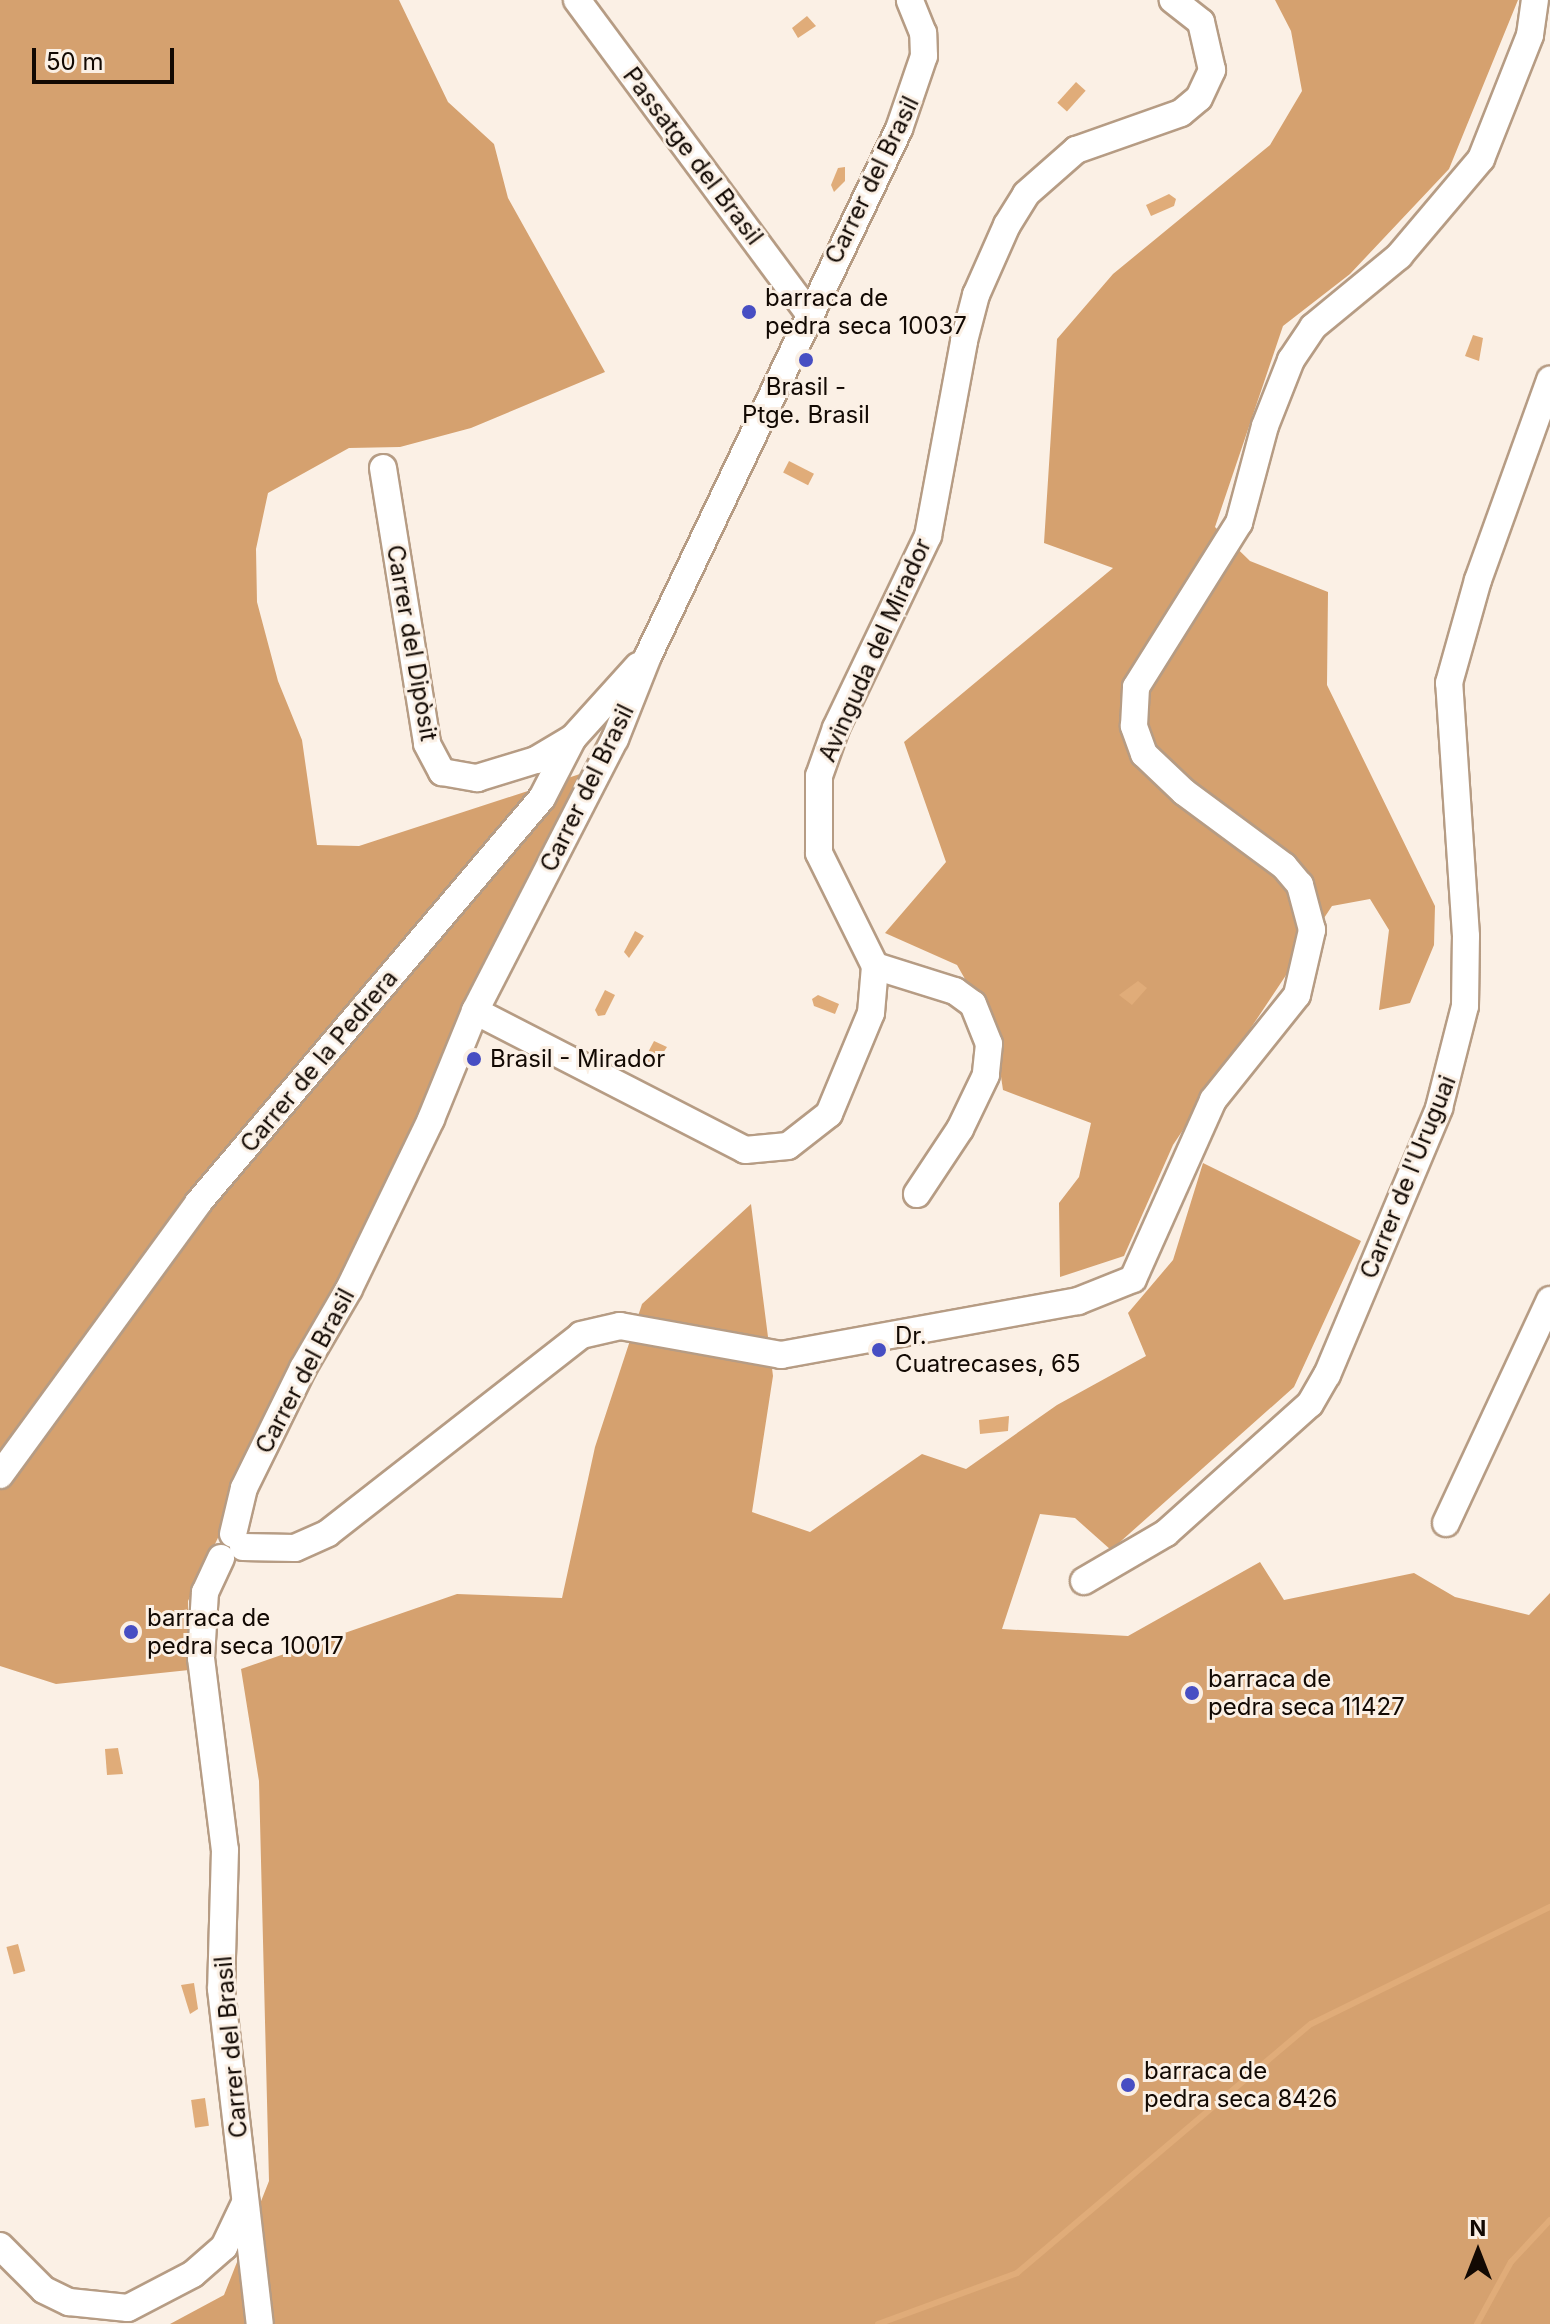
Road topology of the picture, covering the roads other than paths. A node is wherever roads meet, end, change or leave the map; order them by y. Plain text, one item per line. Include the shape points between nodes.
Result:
1 (577, 0) edge
2 (910, 0) edge
3 (1173, 0) edge
4 (1535, 0) edge
5 (808, 312) junction
6 (1550, 380) edge
7 (383, 468) dead end
8 (648, 656) junction
9 (573, 738) junction
10 (875, 966) junction
11 (475, 1011) junction
12 (917, 1194) dead end
13 (1550, 1300) edge
14 (0, 1475) edge
15 (1446, 1523) dead end
16 (232, 1546) junction
17 (1084, 1581) dead end
18 (244, 2205) junction
19 (0, 2246) edge
20 (260, 2324) edge

1 - 5 street, Passatge del Brasil
2 - 5 street, Carrer del Brasil via 923,33 916,88
3 - 10 street, Avinguda del Mirador via 1201,22 1212,70 1199,98 1181,113 1076,150 1026,194 1007,225 976,295 964,341 928,536 836,728 819,776 819,853
4 - 16 street via 1530,35 1481,159 1399,256 1313,327 1291,360 1270,412 1239,523 1136,687 1134,726 1144,754 1184,792 1284,866 1308,904 1312,930 1297,995 1213,1100 1133,1279 1078,1301 781,1355 620,1326 581,1335 328,1533 295,1548
5 - 8 street, Carrer del Brasil
6 - 17 street, Carrer de l'Uruguai via 1478,580 1449,683 1466,936 1465,1006 1439,1108 1310,1404 1166,1533
7 - 9 street, Carrer del Dipòsit via 427,744 442,772 477,778 536,760
8 - 9 street, Carrer de la Pedrera
8 - 11 street, Carrer del Brasil via 615,739
9 - 14 street, Carrer de la Pedrera via 542,798 198,1203
10 - 11 street via 871,1013 829,1114 788,1146 768,1150 724,1142
10 - 12 street via 955,991 973,1004 989,1044 986,1075 967,1116
11 - 16 street, Carrer del Brasil via 431,1119 349,1289 244,1488
13 - 15 street
16 - 18 street, Carrer del Brasil via 205,1592 201,1658 225,1850 221,1989
18 - 19 street via 224,2247 193,2274 128,2308 69,2302 44,2290
18 - 20 street, Carrer del Brasil

